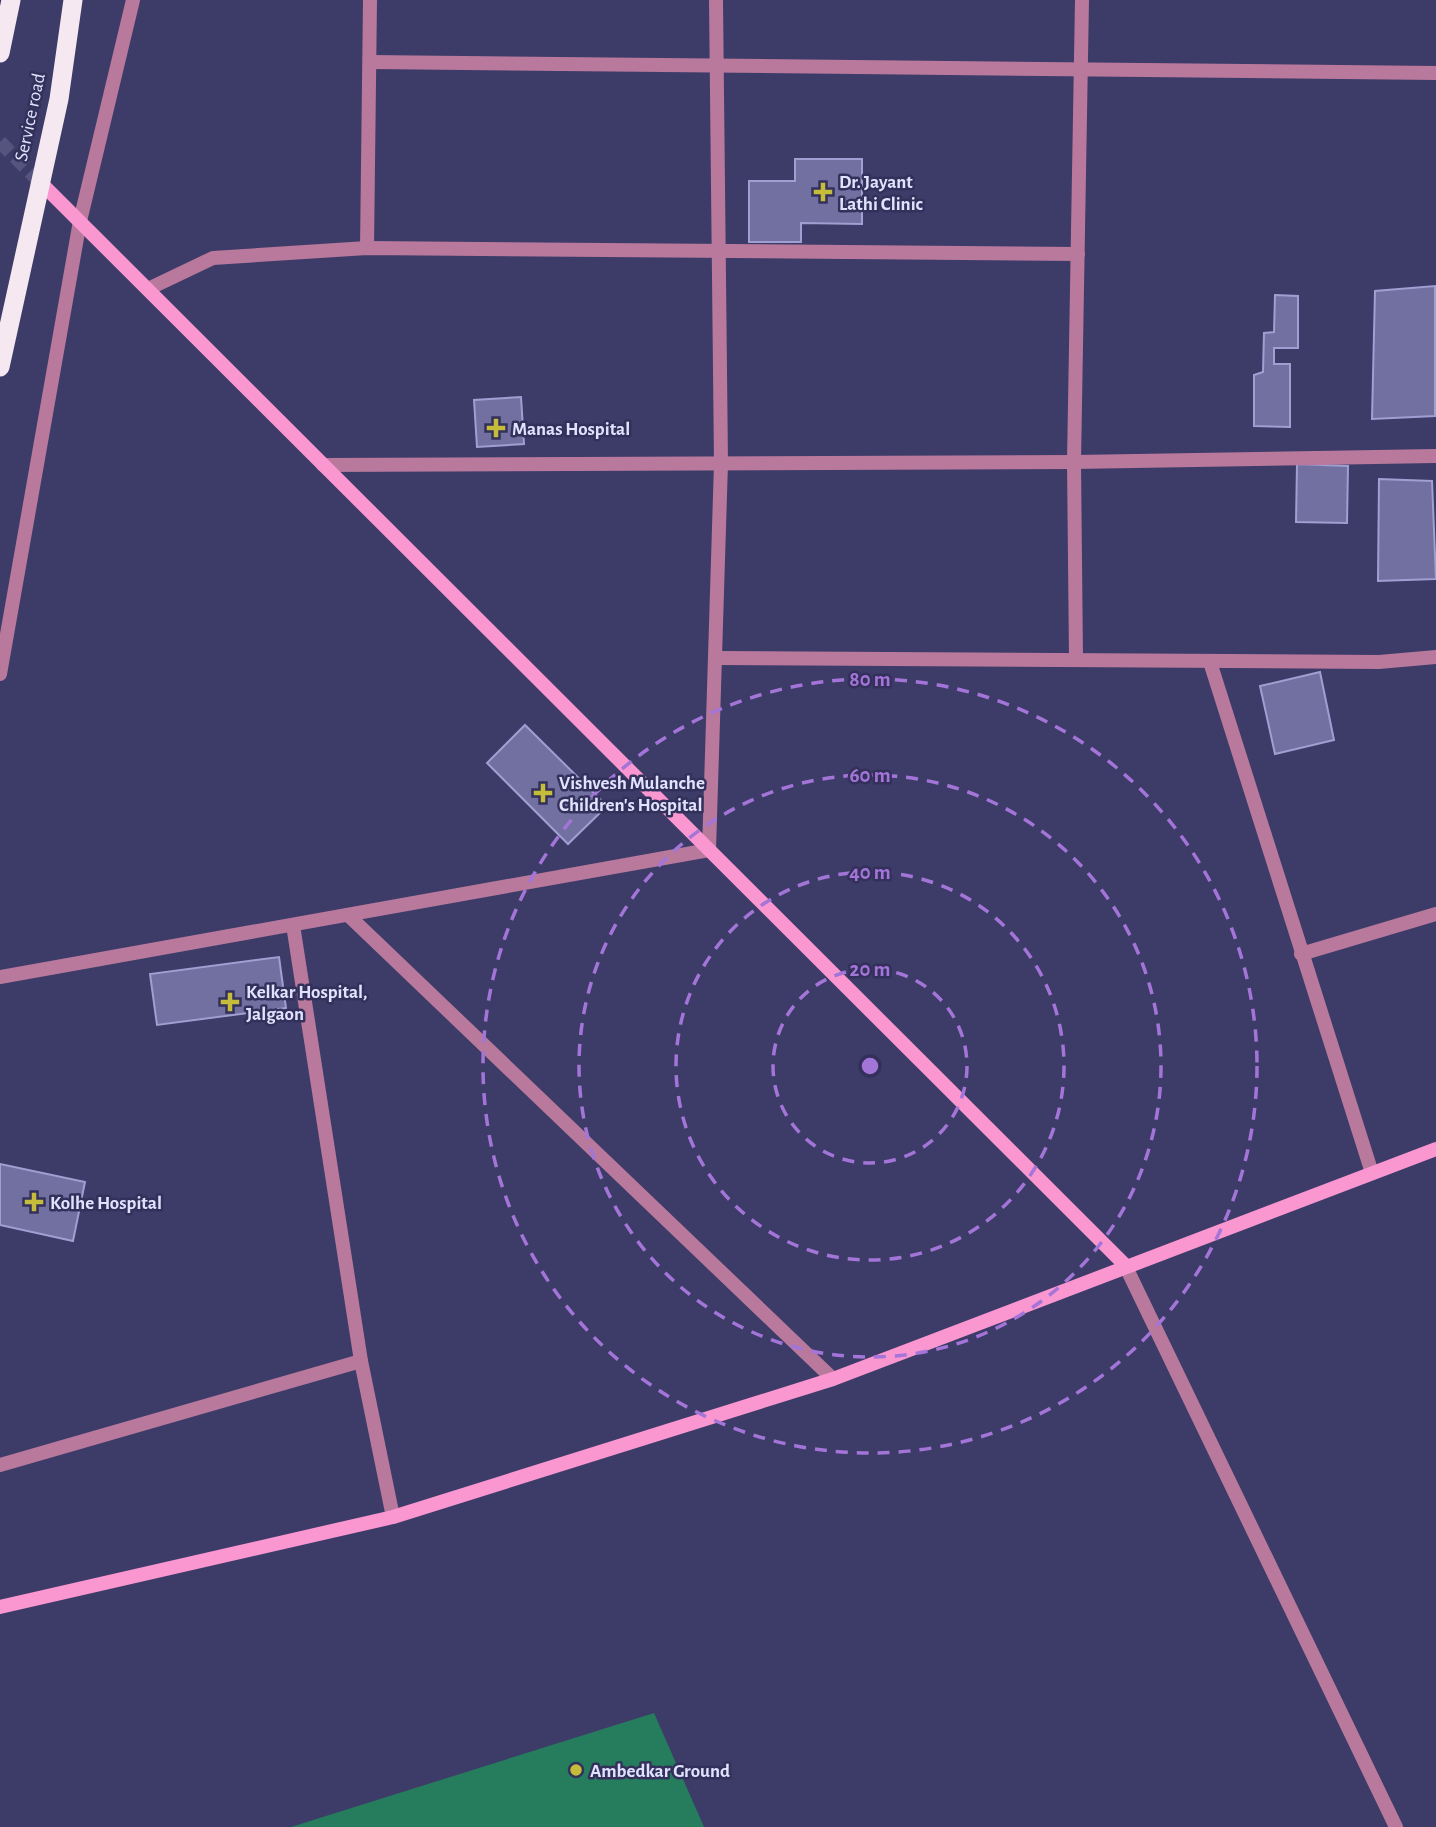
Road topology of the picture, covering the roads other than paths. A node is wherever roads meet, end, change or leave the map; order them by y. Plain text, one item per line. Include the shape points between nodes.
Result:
1 (12, 0) edge
2 (73, 0) edge
3 (133, 0) edge
4 (370, 0) edge
5 (716, 0) edge
6 (1082, 0) edge
7 (0, 53) edge
8 (370, 62) junction
9 (717, 65) junction
10 (1081, 70) junction
11 (1436, 73) edge
12 (39, 181) junction
13 (80, 221) junction
14 (367, 248) junction
15 (719, 252) junction
16 (1078, 254) junction
17 (148, 289) junction
18 (0, 367) edge
19 (1436, 456) edge
20 (1074, 462) junction
21 (720, 463) junction
22 (323, 465) junction
23 (1436, 657) edge
24 (717, 658) junction
25 (1076, 659) junction
26 (1210, 662) junction
27 (0, 674) edge
28 (709, 850) junction
29 (1436, 914) edge
30 (348, 915) junction
31 (293, 925) junction
32 (1301, 954) junction
33 (0, 977) edge
34 (1436, 1149) edge
35 (1372, 1173) junction
36 (1125, 1265) junction
37 (361, 1361) junction
38 (833, 1379) junction
39 (0, 1465) edge
40 (393, 1517) junction
41 (0, 1607) edge
42 (1396, 1827) edge

1 - 7 highway
2 - 12 highway, Service road via 59,99
3 - 13 street
4 - 8 street
5 - 9 street
6 - 10 street
8 - 9 street
8 - 14 street
9 - 10 street
9 - 15 street
10 - 11 street
10 - 16 street
12 - 13 main road
12 - 18 highway, Service road
13 - 17 main road
13 - 27 street
14 - 15 street
14 - 17 street via 213,258
15 - 16 street
15 - 21 street
16 - 20 street
17 - 22 main road
19 - 20 street
20 - 21 street
20 - 25 street
21 - 22 street
21 - 24 street
22 - 28 main road
23 - 26 street via 1379,662
24 - 25 street
24 - 28 street
25 - 26 street
26 - 32 street
28 - 30 street
28 - 36 main road
29 - 32 street
30 - 31 street
30 - 38 street
31 - 33 street
31 - 37 street
32 - 35 street
34 - 35 main road
35 - 36 main road
36 - 38 main road
36 - 42 street
37 - 39 street
37 - 40 street
38 - 40 main road
40 - 41 main road

